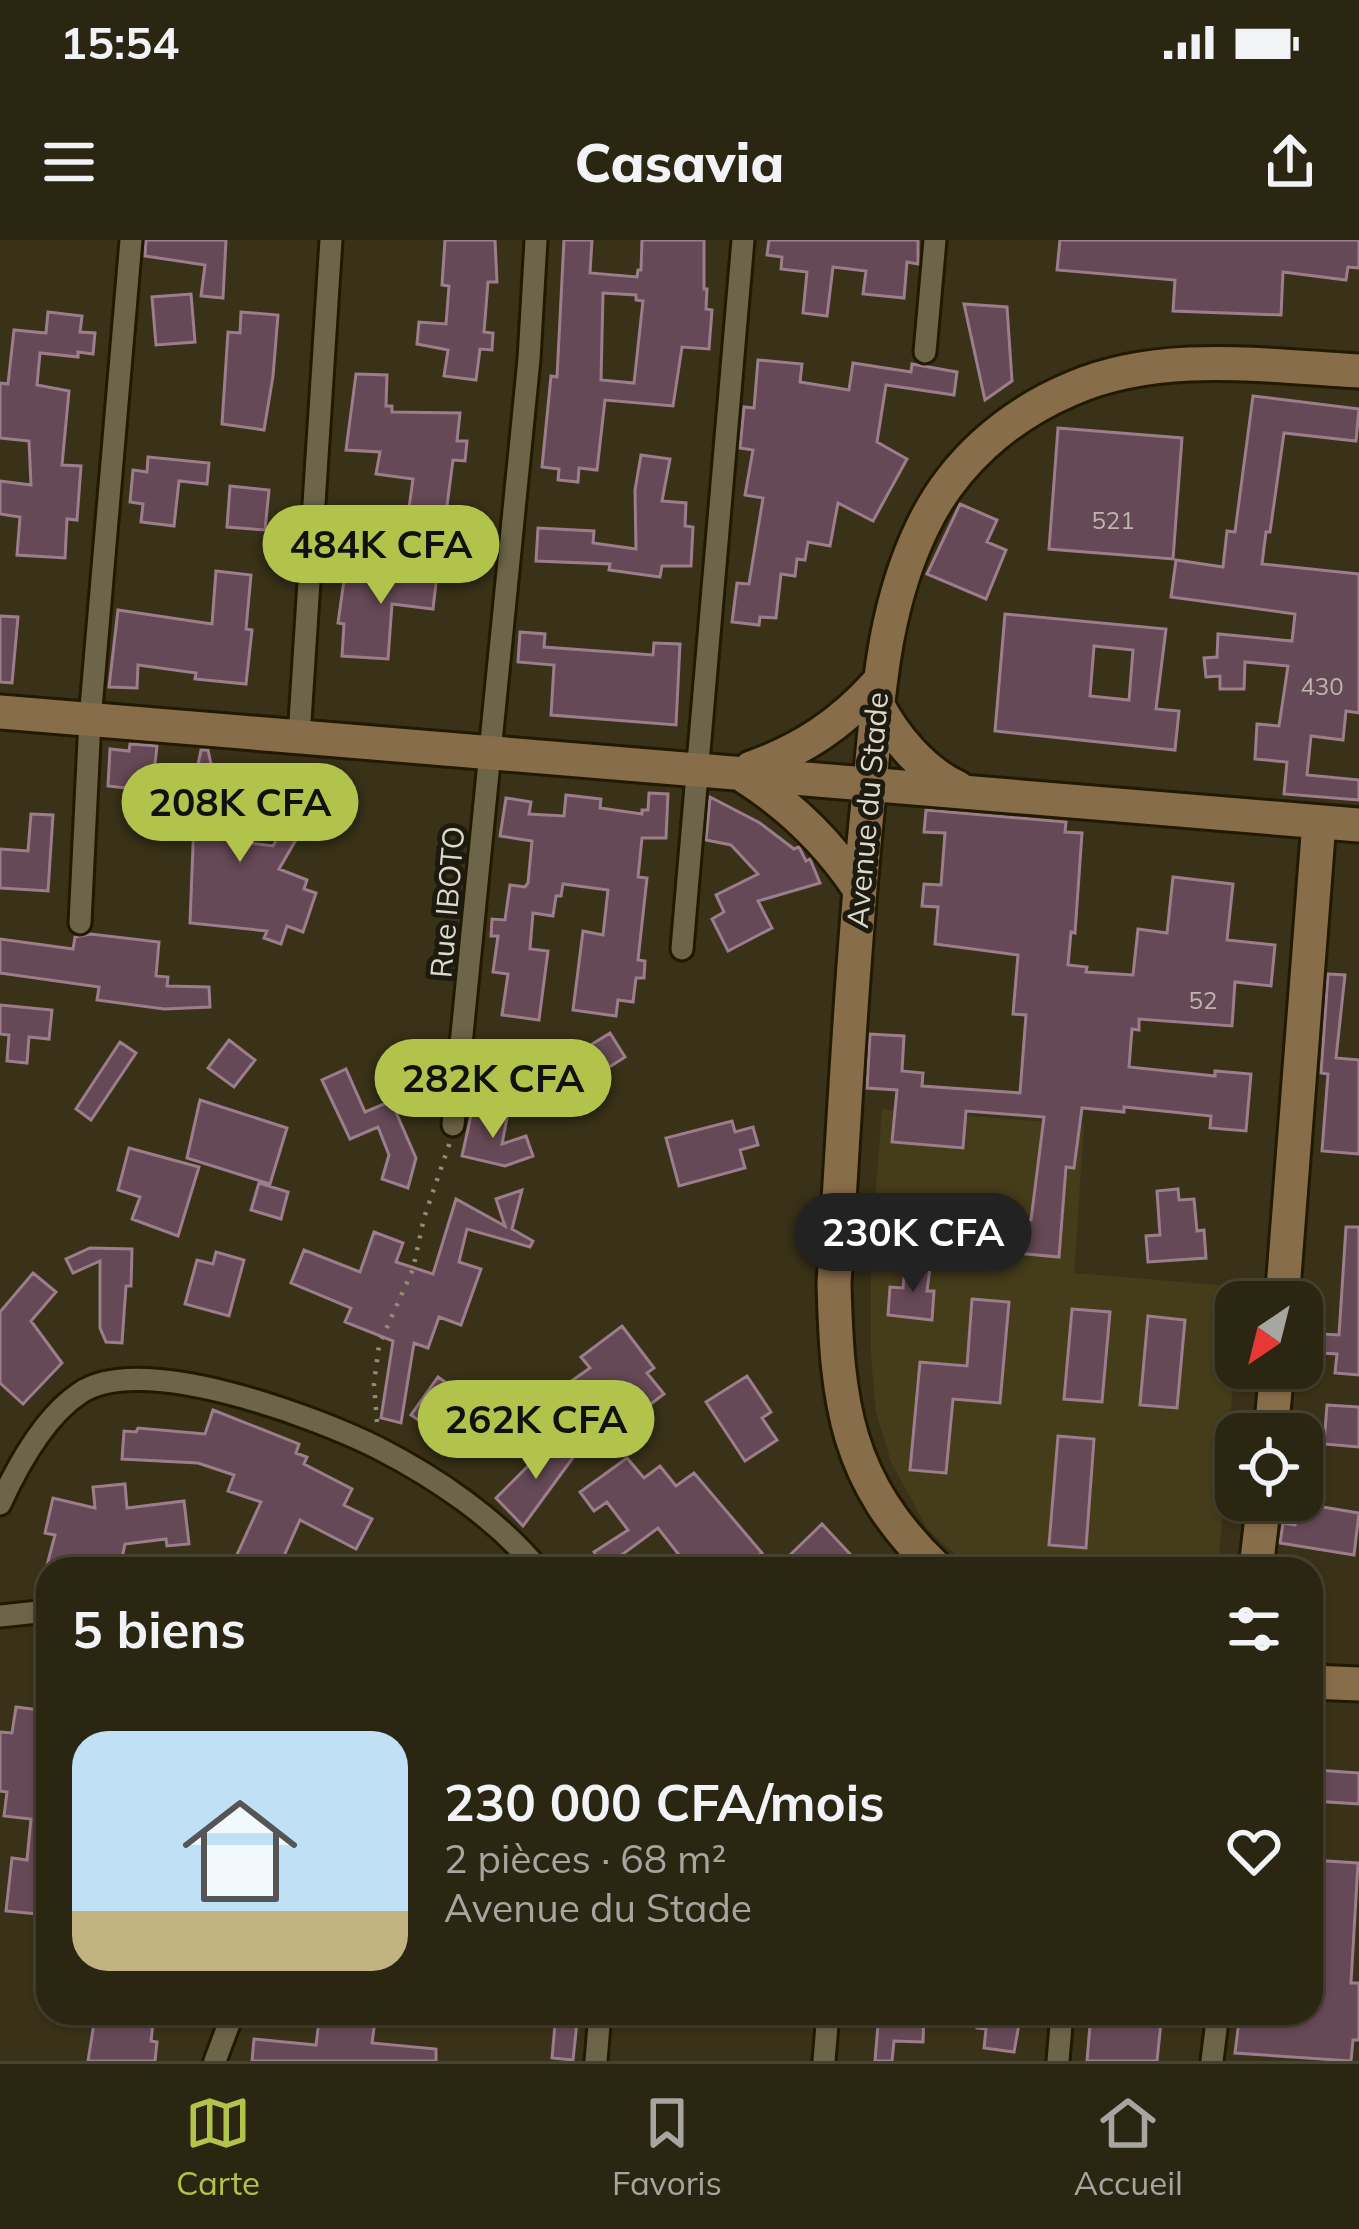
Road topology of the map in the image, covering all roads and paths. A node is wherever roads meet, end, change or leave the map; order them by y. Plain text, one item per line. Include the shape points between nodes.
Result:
1 (131, 240) edge
2 (331, 240) edge
3 (536, 240) edge
4 (743, 240) edge
5 (934, 240) edge
6 (925, 352) dead end
7 (1359, 371) edge
8 (877, 693) junction
9 (0, 712) edge
10 (90, 720) junction
11 (299, 737) junction
12 (491, 755) junction
13 (698, 770) junction
14 (737, 772) junction
15 (870, 783) junction
16 (950, 790) junction
17 (1319, 822) junction
18 (1359, 825) edge
19 (860, 875) junction
20 (80, 923) dead end
21 (682, 949) dead end
22 (454, 1125) joint
23 (1284, 1281) edge
24 (372, 1445) junction
25 (0, 1504) edge
26 (1262, 1521) edge
27 (527, 1557) edge
28 (924, 1557) edge
29 (1257, 1557) edge
30 (36, 1612) edge
31 (0, 1616) edge
32 (228, 2025) edge
33 (599, 2025) edge
34 (827, 2025) edge
35 (1061, 2025) edge
36 (1216, 2025) edge
37 (215, 2061) edge
38 (596, 2061) edge
39 (824, 2061) edge
40 (1058, 2061) edge
41 (1212, 2061) edge

1 - 10 street
2 - 11 street
3 - 12 street, Rue IBOTO
4 - 13 street
5 - 6 street
7 - 8 main road, Avenue du Stade via 1151,368 1074,387 1032,409 962,465 922,526 893,608
8 - 14 main road via 805,745
8 - 15 main road, Avenue du Stade
8 - 16 main road via 891,729
9 - 10 main road
10 - 11 main road
10 - 20 street
11 - 12 main road
12 - 13 main road
12 - 22 street, Rue IBOTO
13 - 14 main road
13 - 21 street
14 - 15 main road
14 - 19 main road
15 - 16 main road
15 - 19 main road, Avenue du Stade
16 - 17 main road
16 - 19 main road via 891,813
17 - 18 main road
17 - 23 main road
19 - 28 main road, Avenue du Stade via 834,1283 836,1365 847,1427 872,1486
22 - 24 path via 413,1269 381,1336
24 - 25 street via 219,1391 120,1379 64,1408
24 - 27 street via 449,1491
26 - 29 main road
30 - 31 street
32 - 37 street
33 - 38 street
34 - 39 street
35 - 40 street
36 - 41 street

